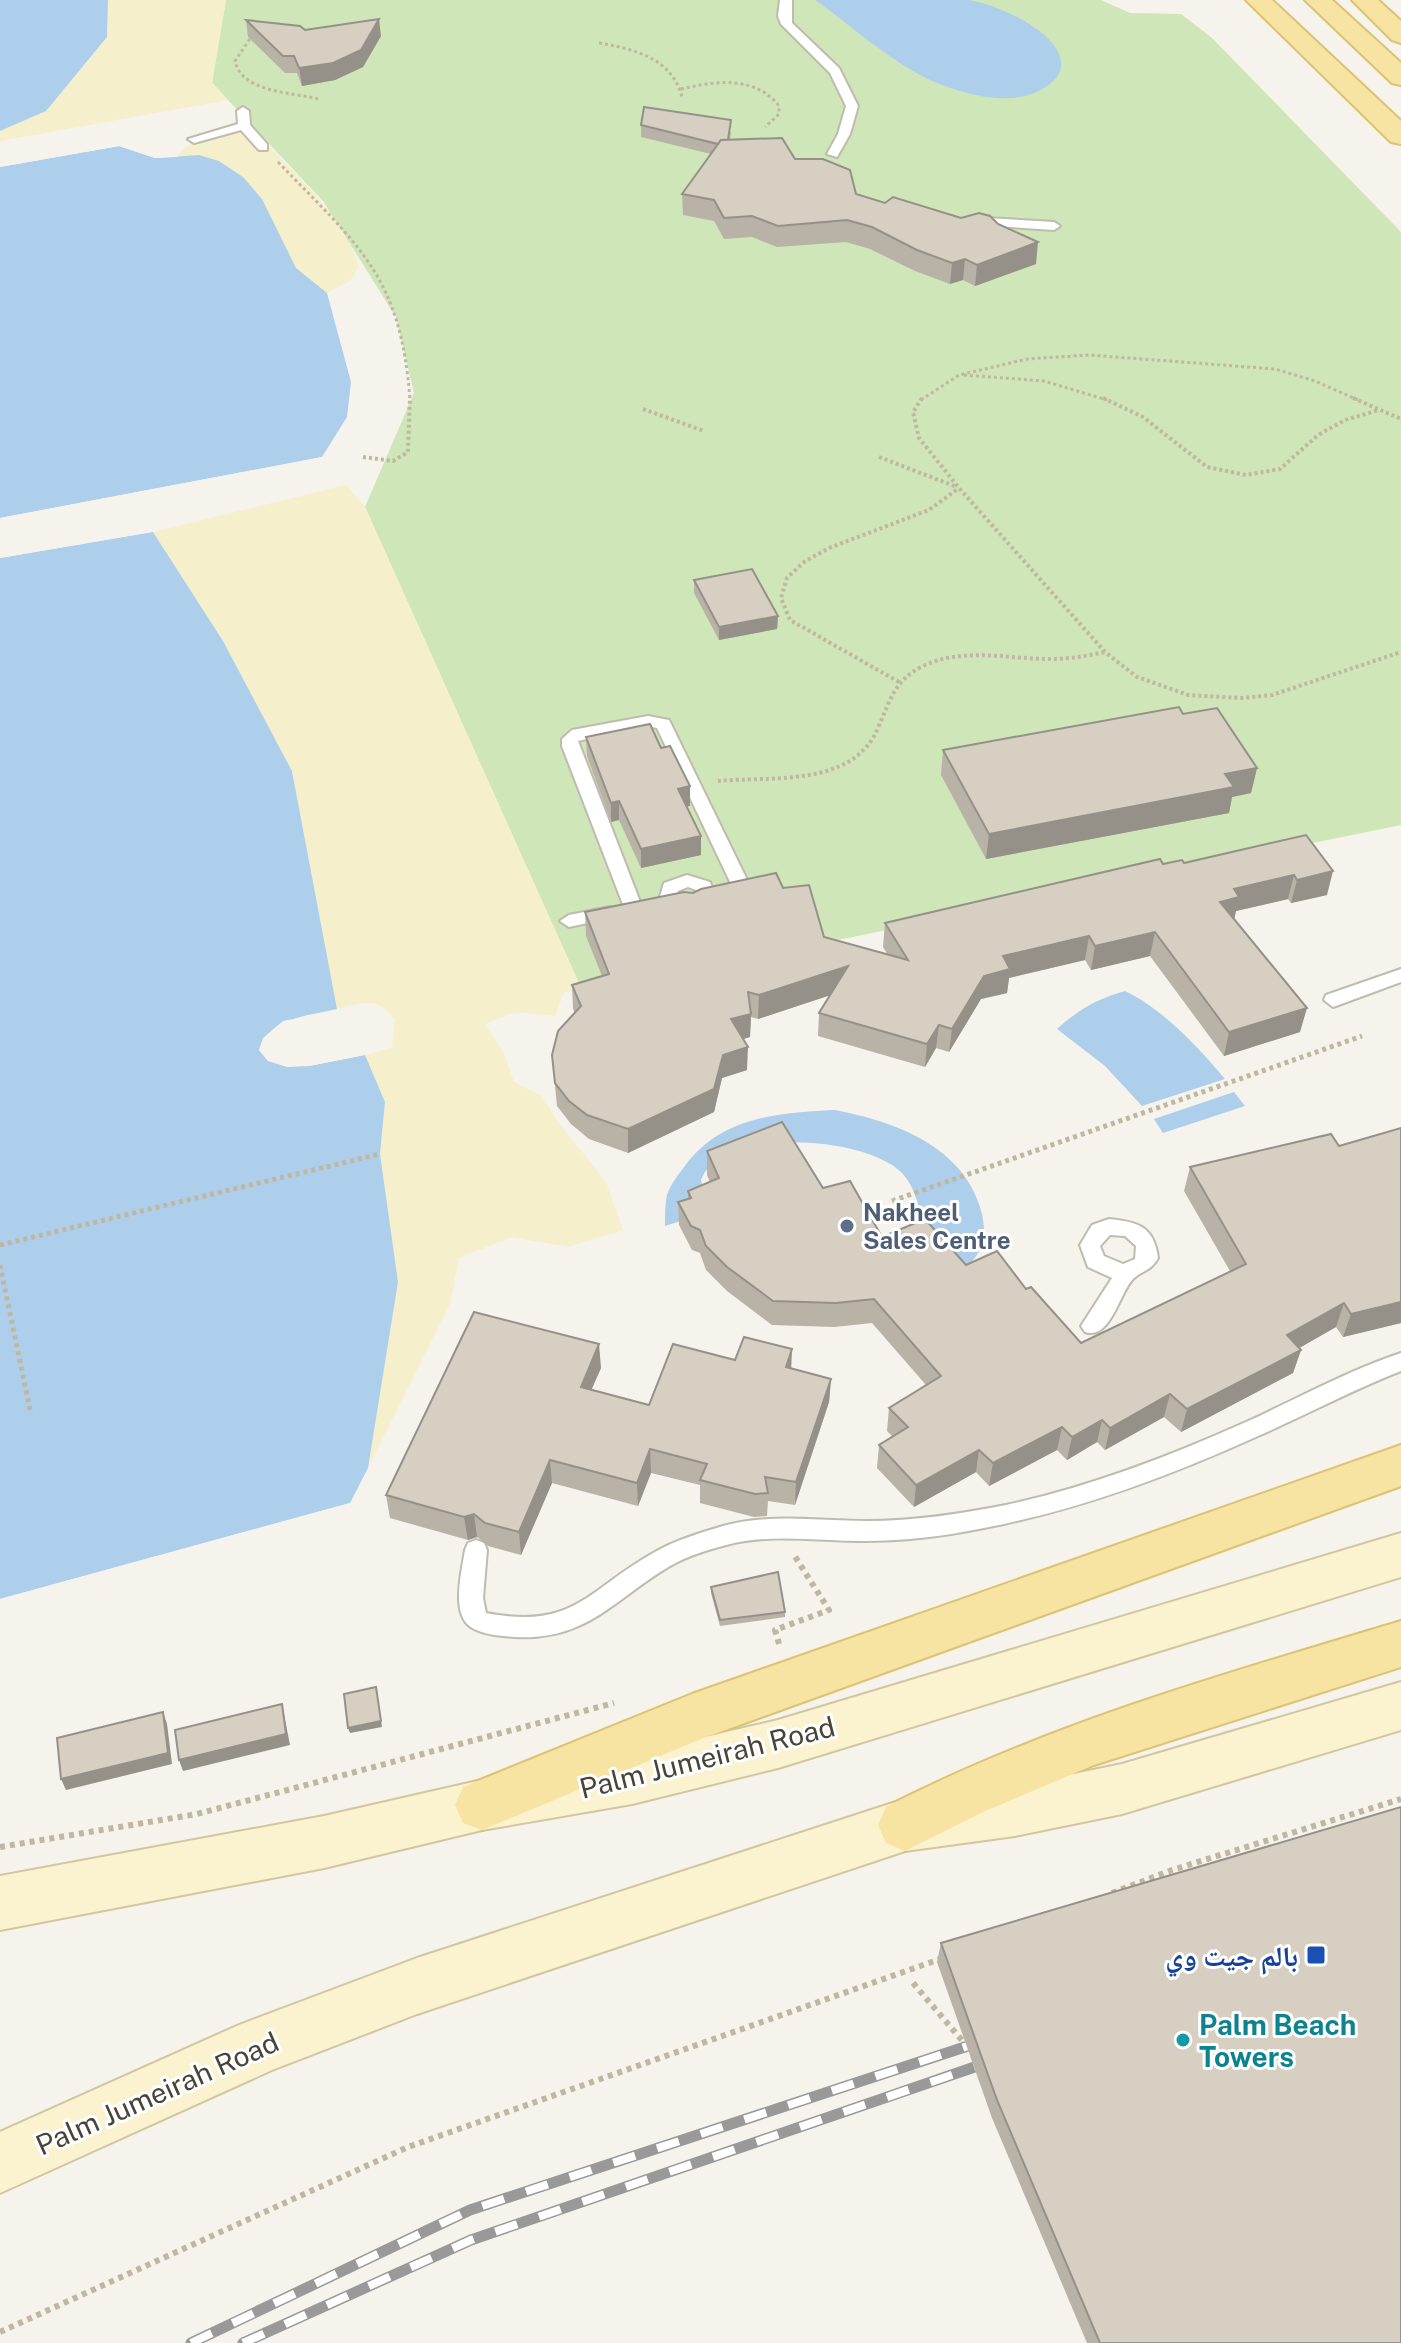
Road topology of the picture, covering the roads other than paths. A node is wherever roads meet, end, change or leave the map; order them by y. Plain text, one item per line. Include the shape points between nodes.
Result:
1 (786, 0) edge
2 (1258, 0) edge
3 (1317, 0) edge
4 (1364, 0) edge
5 (1388, 0) edge
6 (1401, 4) edge
7 (1401, 35) edge
8 (1401, 77) edge
9 (243, 111) dead end
10 (244, 126) junction
11 (1401, 136) edge
12 (194, 139) dead end
13 (263, 147) road end
14 (833, 154) dead end
15 (963, 221) edge
16 (1054, 226) dead end
17 (741, 886) edge
18 (668, 900) edge
19 (633, 907) junction
20 (569, 921) dead end
21 (1401, 975) edge
22 (1333, 1000) dead end
23 (1125, 1273) dead end
24 (1092, 1326) dead end
25 (1401, 1362) edge
26 (1401, 1465) edge
27 (476, 1550) edge
28 (1401, 1555) edge
29 (1401, 1644) edge
30 (1401, 1706) edge
31 (482, 1805) junction
32 (905, 1825) junction
33 (0, 1903) edge
34 (0, 2163) edge

1 - 14 lane via 787,24 835,71 852,106
2 - 11 main road
3 - 8 main road
4 - 7 main road
5 - 6 main road
9 - 10 lane
10 - 12 lane
10 - 13 lane
15 - 16 lane
17 - 19 lane via 666,728 648,721 583,732 570,739 570,746
18 - 19 lane
19 - 20 lane
21 - 22 lane
23 - 24 lane
25 - 27 lane via 1176,1462 1072,1498 975,1520 895,1530 777,1529 696,1544 633,1578 589,1614 541,1628 475,1618 471,1607
26 - 31 main road via 772,1675
28 - 31 main road, Palm Jumeirah Road via 778,1744 632,1779
29 - 32 main road via 1053,1754
30 - 32 main road, Palm Jumeirah Road via 1122,1789 1015,1811
31 - 33 main road, Palm Jumeirah Road via 295,1848
32 - 34 main road, Palm Jumeirah Road via 417,1986 260,2046

